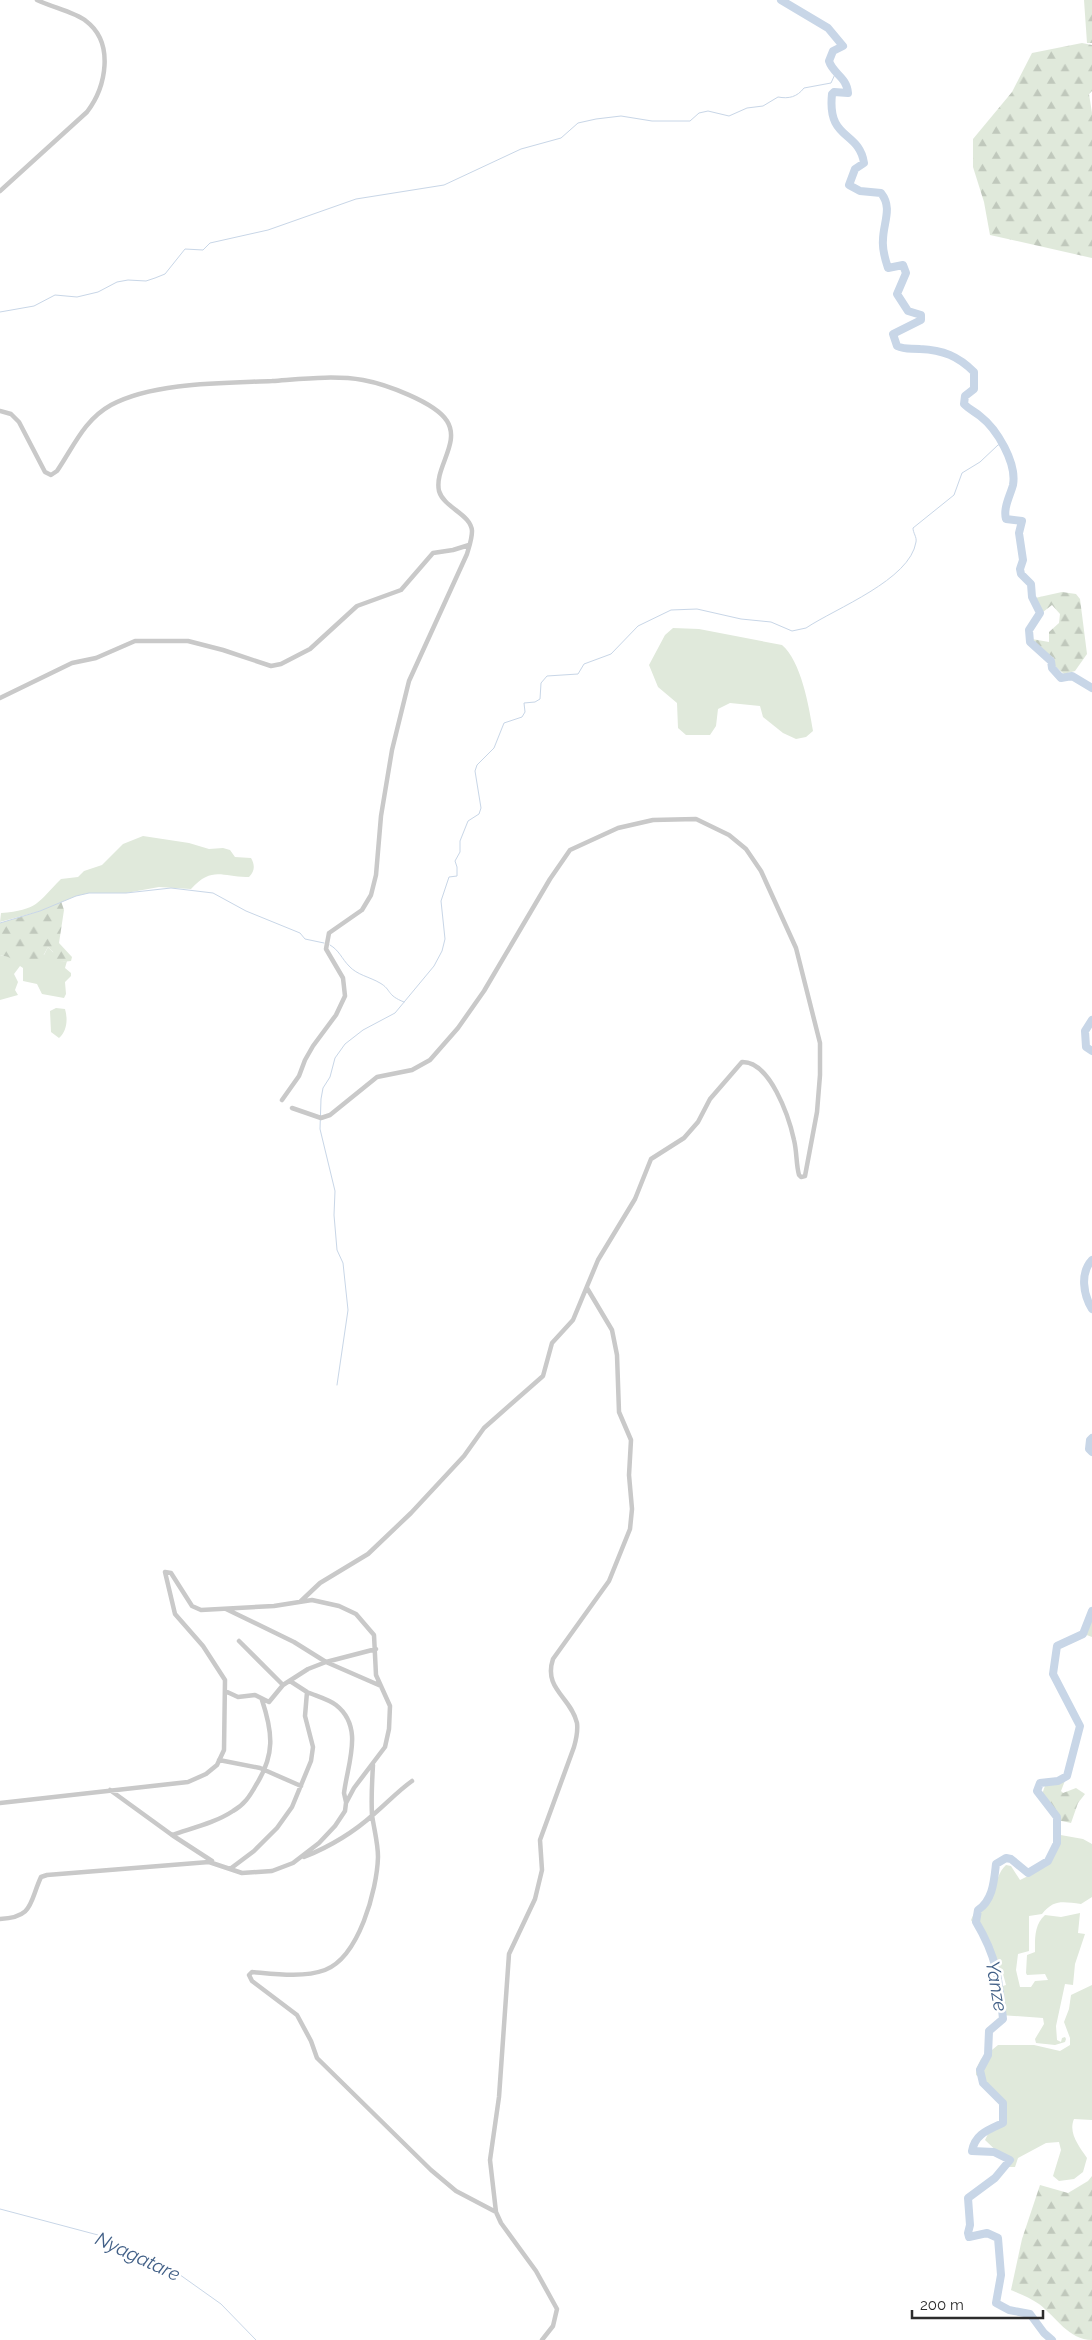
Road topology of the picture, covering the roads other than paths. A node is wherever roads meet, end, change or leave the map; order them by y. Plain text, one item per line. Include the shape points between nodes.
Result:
1 (37, 0) edge
2 (0, 191) edge
3 (0, 411) edge
4 (469, 545) junction
5 (0, 698) edge
6 (282, 1100) dead end
7 (292, 1108) dead end
8 (587, 1288) junction
9 (301, 1601) junction
10 (223, 1608) junction
11 (239, 1641) dead end
12 (376, 1649) junction
13 (326, 1662) junction
14 (290, 1681) junction
15 (283, 1685) junction
16 (381, 1686) junction
17 (225, 1691) junction
18 (307, 1692) junction
19 (262, 1700) junction
20 (219, 1760) junction
21 (373, 1764) junction
22 (265, 1770) junction
23 (412, 1781) dead end
24 (301, 1786) junction
25 (110, 1790) junction
26 (0, 1803) edge
27 (346, 1803) junction
28 (372, 1816) junction
29 (172, 1835) junction
30 (298, 1859) junction
31 (215, 1863) junction
32 (230, 1869) junction
33 (0, 1919) edge
34 (496, 2212) junction
35 (542, 2340) edge

1 - 2 street via 87,21 103,52 104,77 87,112
3 - 4 street via 11,414 19,422 45,472 52,475 93,416 112,404 138,395 206,384 332,378 373,383 435,409 447,422 449,442 439,477 440,492 448,505 468,522 472,533
4 - 5 street via 433,553 401,590 357,606 310,649 281,664 271,666 188,641 134,641 96,658 72,663
4 - 6 street via 451,594 410,681 389,766 371,895 362,910 328,933 326,949 343,978 345,996
7 - 8 street via 321,1118 330,1115 377,1077 412,1070 430,1060 484,991 570,850 618,828 661,819 696,818 729,835 746,849 761,871 779,909 796,948 820,1043 817,1112 807,1170 803,1177 799,1175 795,1141 773,1085 761,1069 742,1062 710,1099 698,1122 684,1138 651,1158 635,1200 598,1260
8 - 9 street via 573,1320 552,1343 539,1380 484,1428 464,1456 368,1554 320,1583
8 - 34 street via 612,1330 617,1355 619,1412 631,1440 629,1475 632,1509 630,1529 609,1581 552,1658 551,1680 569,1706 577,1733 540,1840 542,1870 537,1892 509,1954 499,2096 490,2160
9 - 10 street via 274,1606
9 - 12 street via 328,1603 356,1614 374,1635
10 - 13 street via 286,1638
10 - 17 street via 201,1610 192,1606 175,1577 167,1572 164,1574 175,1614 203,1646 223,1676
11 - 15 street
12 - 13 street
12 - 16 street via 376,1675
13 - 14 street
13 - 16 street
14 - 15 street
14 - 18 street
15 - 19 street via 272,1700
16 - 21 street via 390,1706 389,1729 385,1747
17 - 19 street via 238,1696 255,1695
17 - 20 street via 224,1750
18 - 24 street via 305,1716 313,1747
18 - 27 street via 335,1704 351,1722 353,1734 344,1793
19 - 22 street via 271,1734 271,1750
20 - 22 street
20 - 25 street via 206,1774 188,1782
21 - 27 street
21 - 28 street
22 - 24 street
22 - 29 street via 246,1802 233,1812
23 - 28 street
24 - 32 street via 292,1807 277,1828
25 - 26 street
25 - 29 street
27 - 30 street via 345,1811 335,1826
28 - 30 street via 326,1846
28 - 34 street via 378,1856 375,1882 368,1909 346,1953 336,1964 313,1973 252,1972 249,1975 252,1981 296,2015 317,2058 431,2170 456,2191
29 - 31 street
30 - 32 street via 272,1871 242,1873
31 - 32 street
31 - 33 street via 47,1874 42,1877 27,1911
34 - 35 street via 536,2271 557,2310 553,2326

